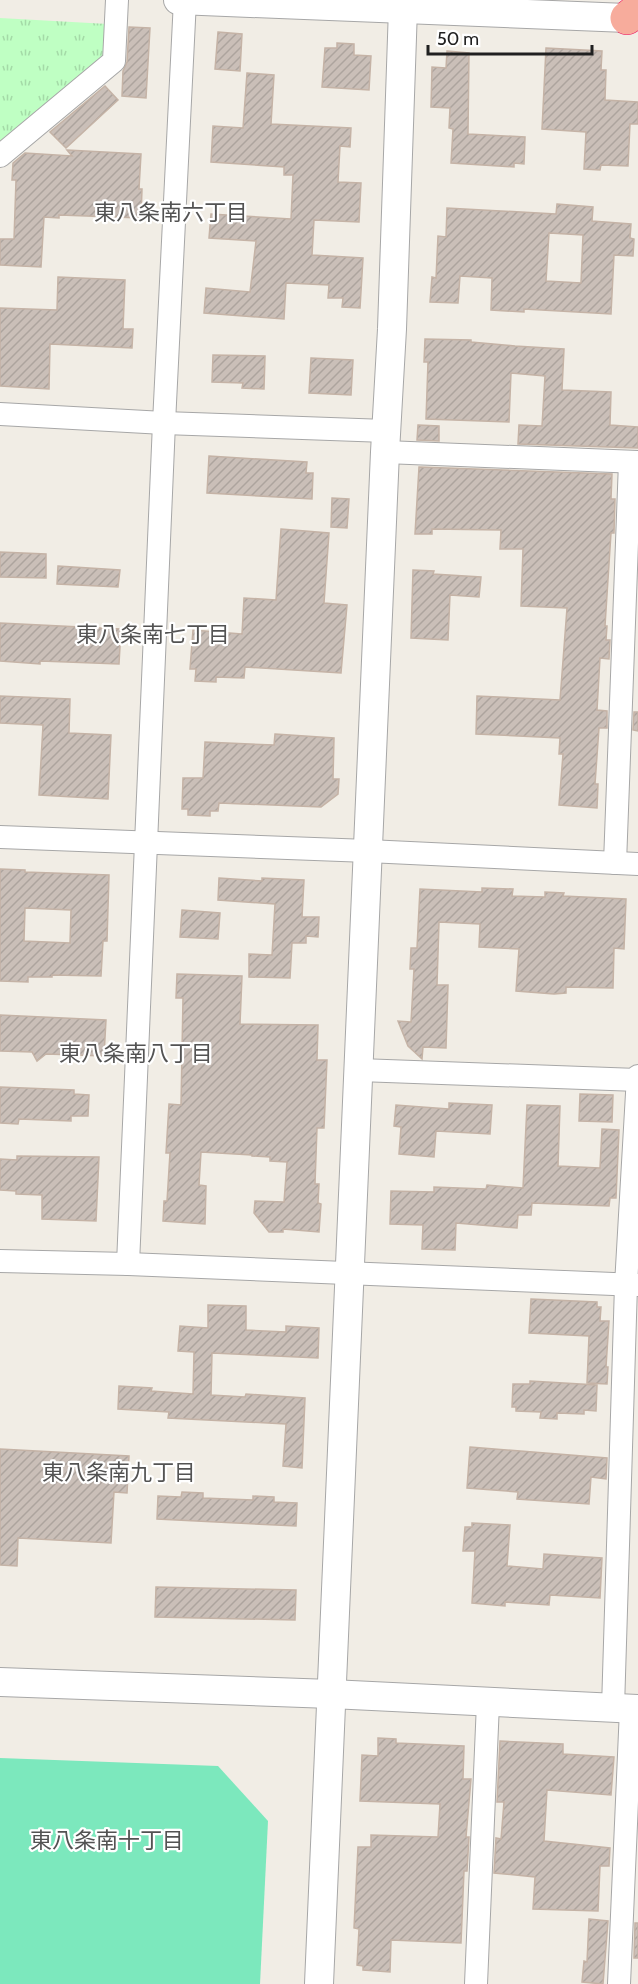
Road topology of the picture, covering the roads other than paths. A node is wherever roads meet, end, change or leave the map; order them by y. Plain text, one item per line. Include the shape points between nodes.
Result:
1 (117, 0) edge
2 (178, 0) edge
3 (185, 0) edge
4 (403, 8) junction
5 (634, 15) edge
6 (0, 156) edge
7 (0, 414) edge
8 (164, 423) junction
9 (386, 441) junction
10 (634, 462) edge
11 (0, 837) edge
12 (145, 844) junction
13 (368, 851) junction
14 (615, 863) junction
15 (638, 864) edge
16 (359, 1070) junction
17 (638, 1079) edge
18 (0, 1261) edge
19 (128, 1264) junction
20 (351, 1274) junction
21 (632, 1285) edge
22 (0, 1682) edge
23 (331, 1694) junction
24 (488, 1703) junction
25 (627, 1709) edge
26 (319, 1984) edge
27 (476, 1984) edge
28 (619, 1984) edge

1 - 6 street via 114,61
2 - 3 street
3 - 4 street
3 - 8 street
4 - 5 street
4 - 9 street
7 - 8 street
8 - 9 street
8 - 12 street
9 - 10 street
9 - 13 street
10 - 14 street
11 - 12 street
12 - 13 street
12 - 19 street
13 - 14 street
13 - 16 street
14 - 15 street
16 - 17 street
16 - 20 street
17 - 21 street
18 - 19 street
19 - 20 street
20 - 21 street
20 - 23 street
21 - 25 street
22 - 23 street
23 - 24 street
23 - 26 street
24 - 25 street
24 - 27 street
25 - 28 street

